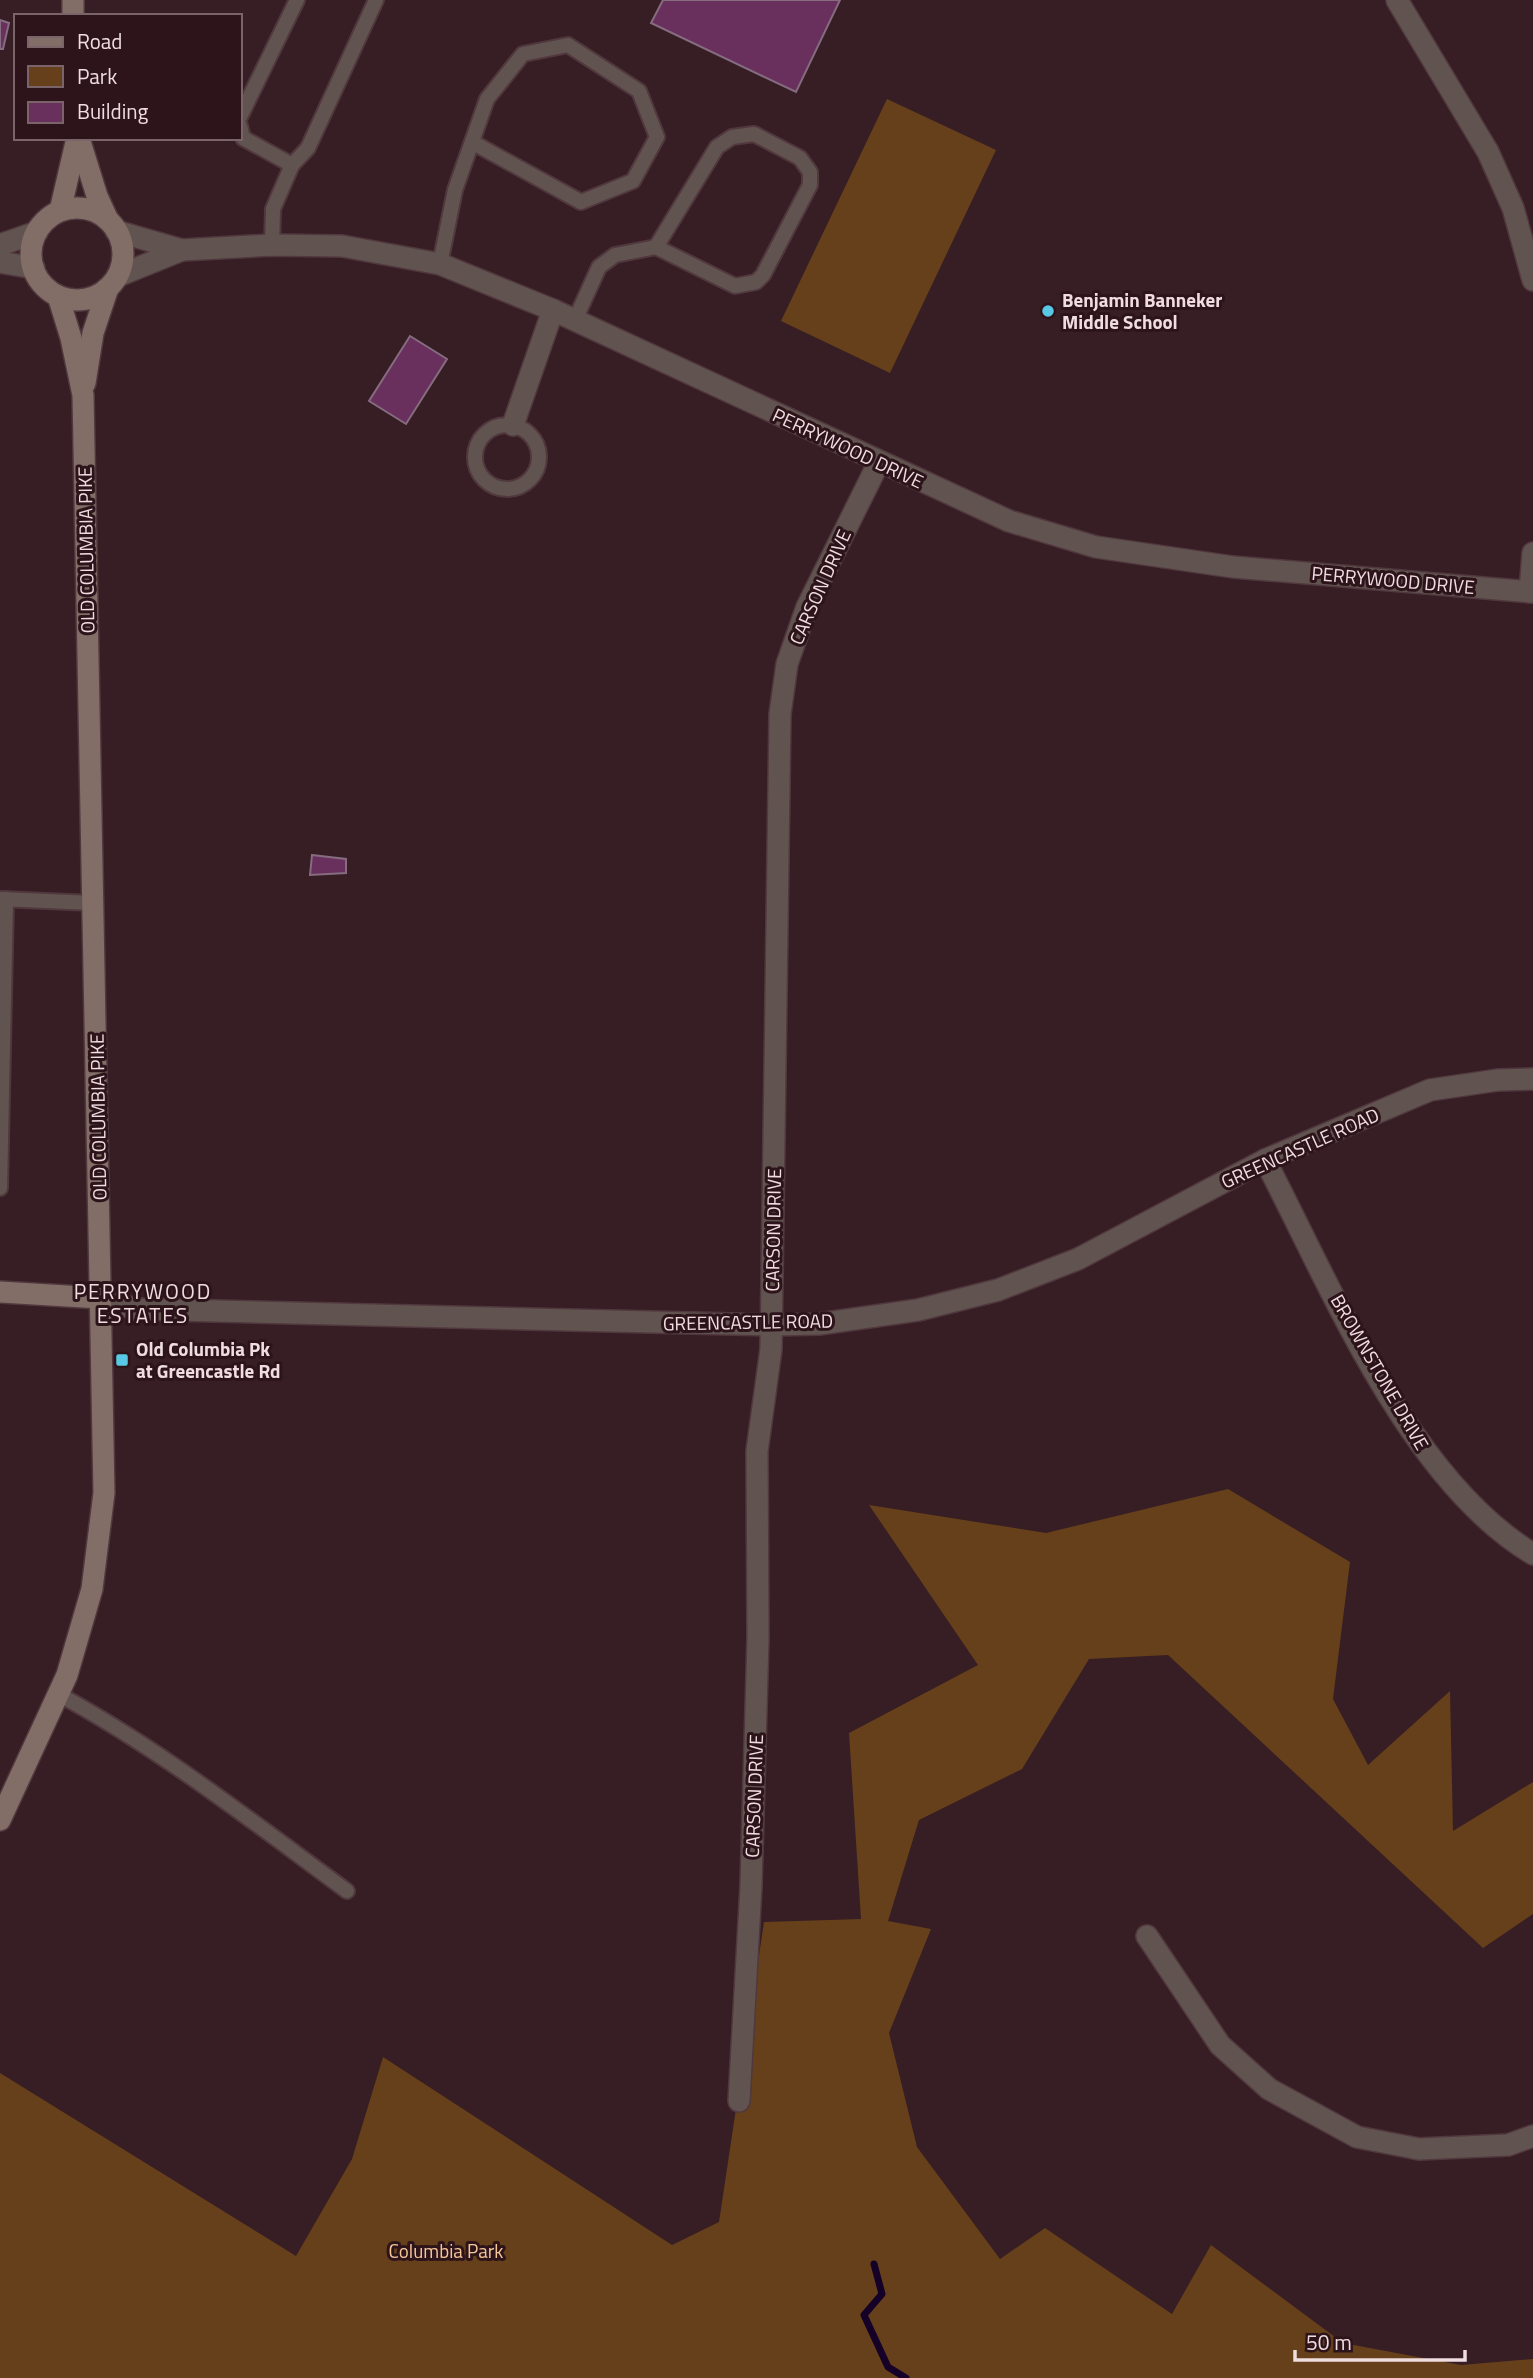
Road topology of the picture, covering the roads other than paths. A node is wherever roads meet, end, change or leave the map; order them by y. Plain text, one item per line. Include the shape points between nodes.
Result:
1 (297, 0) edge
2 (376, 0) edge
3 (1396, 0) edge
4 (242, 113) edge
5 (242, 134) edge
6 (78, 140) edge
7 (79, 140) edge
8 (472, 142) junction
9 (292, 165) junction
10 (60, 211) junction
11 (112, 225) junction
12 (37, 232) junction
13 (272, 244) junction
14 (0, 245) edge
15 (656, 247) junction
16 (182, 250) junction
17 (0, 262) edge
18 (440, 264) junction
19 (34, 268) junction
20 (1533, 279) edge
21 (113, 282) junction
22 (58, 296) junction
23 (553, 310) junction
24 (575, 320) junction
25 (83, 395) junction
26 (513, 425) junction
27 (879, 462) junction
28 (1533, 553) edge
29 (1532, 592) edge
30 (3, 899) edge
31 (93, 903) junction
32 (1533, 1079) edge
33 (1265, 1160) junction
34 (0, 1188) edge
35 (0, 1292) edge
36 (100, 1298) junction
37 (771, 1325) junction
38 (1533, 1554) edge
39 (58, 1694) junction
40 (0, 1820) edge
41 (347, 1891) dead end
42 (1147, 1936) dead end
43 (739, 2101) dead end
44 (1533, 2136) edge

1 - 4 lane
2 - 9 lane via 308,148
3 - 20 street via 1488,152 1513,208
5 - 9 lane
6 - 10 main road
7 - 11 main road
8 - 8 lane via 487,99 523,54 568,45 639,91 657,137 633,181 581,202
8 - 18 lane via 455,190
9 - 13 lane via 273,209
10 - 11 main road via 88,209
10 - 12 main road
11 - 16 street, PERRYWOOD DRIVE
11 - 21 main road via 123,261
12 - 14 street
12 - 19 main road via 32,246
13 - 16 street, PERRYWOOD DRIVE
13 - 18 street, PERRYWOOD DRIVE via 342,246
15 - 15 lane via 735,286 756,282 764,275 810,185 810,172 800,158 754,134 732,137 717,147
15 - 24 lane via 615,255 599,267
16 - 21 street, PERRYWOOD DRIVE
17 - 19 street
18 - 23 street, PERRYWOOD DRIVE
19 - 22 main road via 45,287
21 - 22 main road via 94,297
21 - 25 main road, OLD COLUMBIA PIKE via 93,333
22 - 25 main road, OLD COLUMBIA PIKE
23 - 24 street, PERRYWOOD DRIVE
23 - 26 street
24 - 27 street, PERRYWOOD DRIVE
25 - 31 main road, OLD COLUMBIA PIKE
26 - 26 lane via 536,443 539,463 529,480 500,488 482,477 477,446 491,429
27 - 29 street, PERRYWOOD DRIVE via 1009,522 1096,547 1233,567
27 - 37 street, CARSON DRIVE via 807,607 786,664 780,715
28 - 29 street
30 - 31 lane
30 - 34 lane
31 - 36 main road, OLD COLUMBIA PIKE
32 - 33 street, GREENCASTLE ROAD via 1430,1090
33 - 37 street, GREENCASTLE ROAD via 1078,1259 998,1290 918,1310 819,1324
33 - 38 street, BROWNSTONE DRIVE via 1421,1448 1477,1511
35 - 36 main road, GREENCASTLE ROAD
36 - 37 street, GREENCASTLE ROAD via 135,1310
36 - 39 main road, OLD COLUMBIA PIKE via 104,1493 92,1589
37 - 43 street, CARSON DRIVE via 757,1451 757,1677
39 - 40 main road, OLD COLUMBIA PIKE
39 - 41 lane via 214,1794
42 - 44 street via 1220,2045 1269,2089 1357,2137 1419,2149 1508,2145

